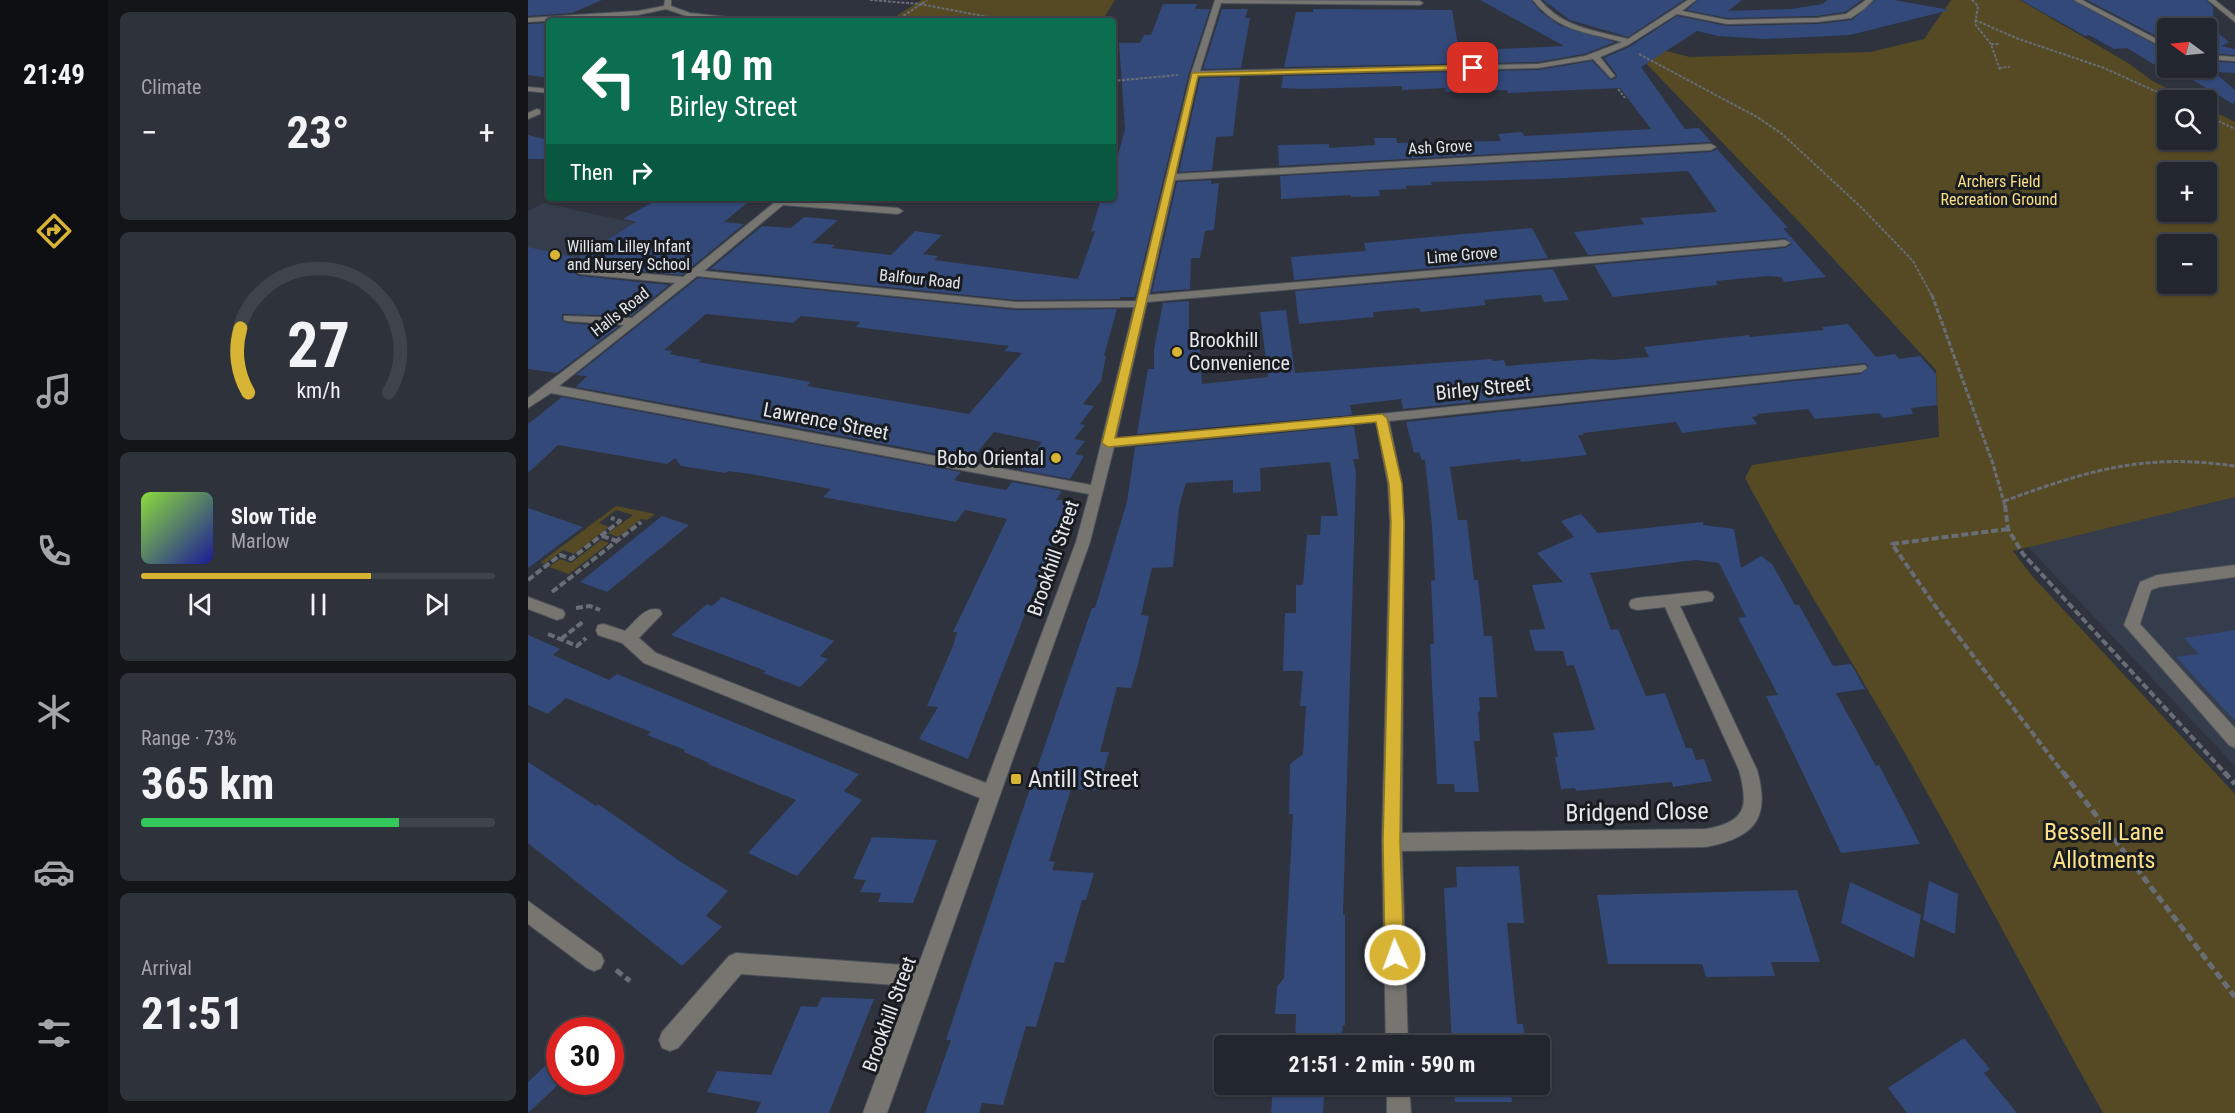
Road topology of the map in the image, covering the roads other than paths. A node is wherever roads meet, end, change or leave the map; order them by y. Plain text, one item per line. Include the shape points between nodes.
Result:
1 (1536, 0) edge
2 (1693, 0) edge
3 (1870, 0) edge
4 (2077, 0) edge
5 (2211, 0) edge
6 (1219, 1) edge
7 (1420, 3) dead end
8 (668, 4) edge
9 (1675, 12) junction
10 (559, 18) edge
11 (724, 18) edge
12 (546, 19) edge
13 (528, 20) edge
14 (2235, 20) edge
15 (1627, 41) junction
16 (2157, 42) edge
17 (1595, 56) junction
18 (2218, 58) joint
19 (2235, 59) edge
20 (2234, 71) dead end
21 (1195, 74) junction
22 (1611, 76) dead end
23 (528, 89) edge
24 (546, 92) edge
25 (1711, 147) dead end
26 (1171, 177) junction
27 (783, 201) edge
28 (794, 201) edge
29 (907, 202) dead end
30 (898, 211) junction
31 (888, 220) dead end
32 (1785, 243) dead end
33 (580, 271) dead end
34 (696, 273) junction
35 (685, 281) junction
36 (1142, 301) junction
37 (568, 318) dead end
38 (635, 322) junction
39 (1861, 369) dead end
40 (547, 388) junction
41 (528, 404) edge
42 (1382, 418) junction
43 (1108, 443) junction
44 (1097, 491) junction
45 (2235, 571) edge
46 (1706, 597) dead end
47 (1670, 601) junction
48 (532, 604) edge
49 (1637, 604) dead end
50 (557, 614) dead end
51 (654, 614) dead end
52 (604, 630) dead end
53 (628, 638) junction
54 (2235, 740) edge
55 (991, 794) junction
56 (1392, 842) junction
57 (528, 911) edge
58 (594, 961) dead end
59 (925, 977) junction
60 (1397, 1035) edge
61 (670, 1040) dead end
62 (1398, 1095) edge
63 (875, 1113) edge
64 (1399, 1113) edge

1 - 15 street via 1563,24
2 - 9 street
3 - 9 street via 1848,16 1817,20 1727,22
4 - 16 street
5 - 14 street
6 - 7 street
6 - 21 street, Brookhill Street
8 - 10 street via 638,13
8 - 11 street via 689,15
9 - 15 street
12 - 13 street
15 - 17 street
17 - 21 street via 1538,66
17 - 22 street
18 - 19 street
18 - 20 street
21 - 26 street, Brookhill Street
23 - 24 street
25 - 26 street, Ash Grove
26 - 36 street, Brookhill Street
27 - 34 street, Halls Road
28 - 30 street
29 - 30 street
30 - 31 street
32 - 36 street, Lime Grove
33 - 35 street
34 - 35 street, Halls Road
34 - 36 street, Balfour Road via 1016,305
35 - 38 street, Halls Road
36 - 43 street, Brookhill Street
37 - 38 street
38 - 40 street, Halls Road
39 - 42 street, Birley Street
40 - 41 street, Halls Road
40 - 44 street, Lawrence Street
42 - 43 street, Birley Street
42 - 56 street via 1395,484 1397,522
43 - 44 street, Brookhill Street
44 - 55 street, Brookhill Street via 1083,542
45 - 54 street via 2145,586 2132,625
46 - 47 street
47 - 49 street
47 - 56 street, Bridgend Close via 1754,786 1752,813 1738,831 1706,838
48 - 50 street
51 - 53 street
52 - 53 street
53 - 55 street via 650,658
55 - 59 street, Brookhill Street
56 - 60 street
57 - 58 street
59 - 61 street via 736,963
59 - 63 street, Brookhill Street
62 - 64 street

